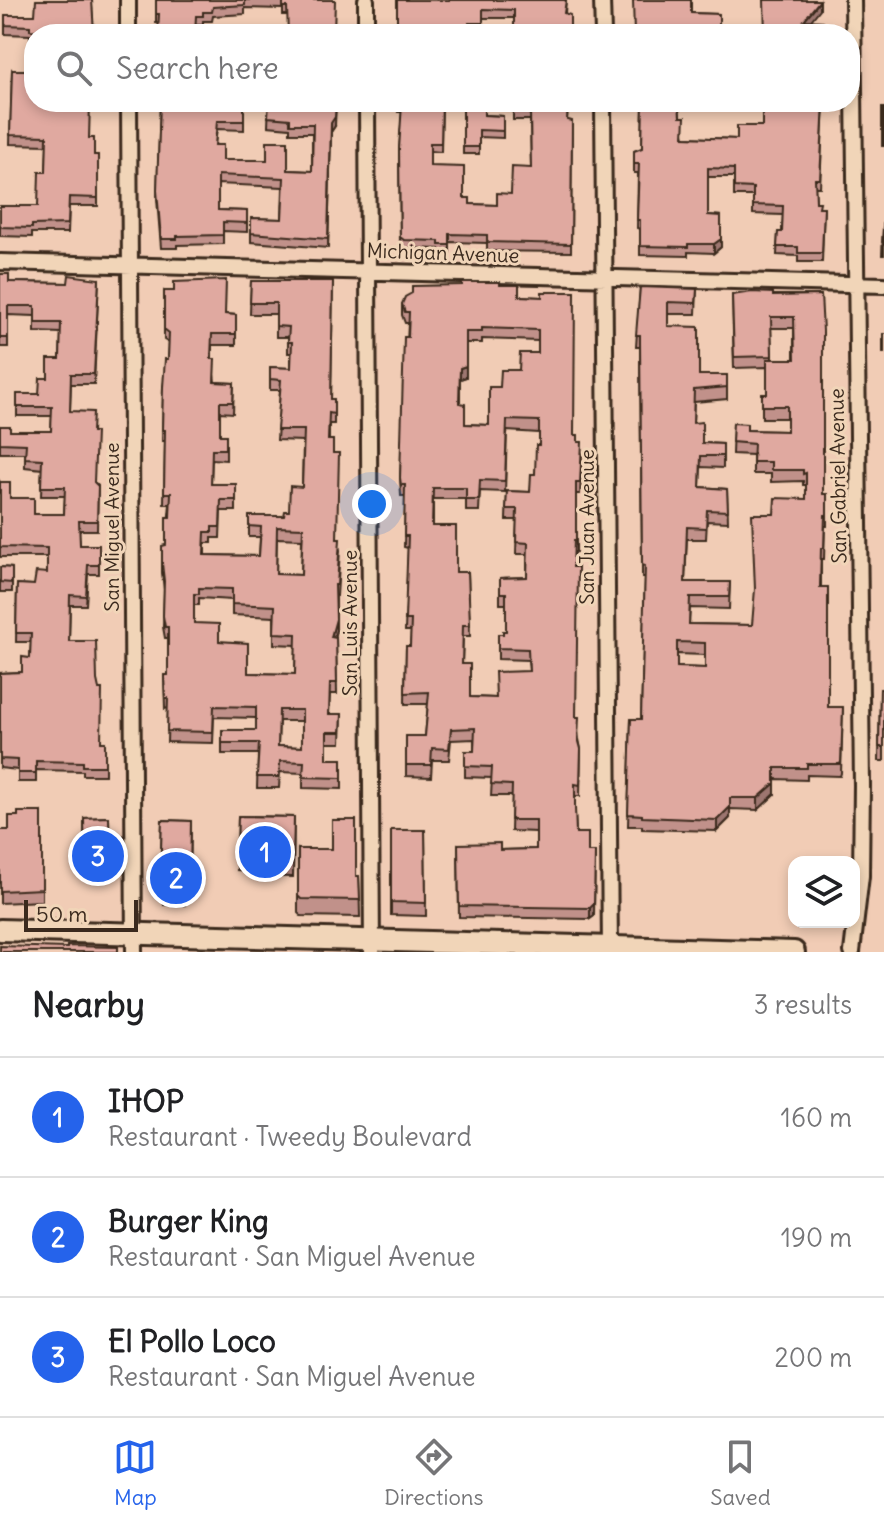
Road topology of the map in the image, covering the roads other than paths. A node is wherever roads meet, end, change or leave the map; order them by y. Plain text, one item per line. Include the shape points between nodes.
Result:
1 (128, 0) edge
2 (366, 0) edge
3 (602, 0) edge
4 (853, 0) edge
5 (128, 24) edge
6 (366, 24) edge
7 (603, 24) edge
8 (853, 24) edge
9 (129, 112) edge
10 (367, 112) edge
11 (603, 112) edge
12 (854, 112) edge
13 (0, 262) edge
14 (130, 265) junction
15 (369, 271) junction
16 (605, 277) junction
17 (855, 284) junction
18 (884, 285) edge
19 (0, 930) edge
20 (135, 943) edge
21 (372, 946) edge
22 (610, 949) edge
23 (794, 952) edge
24 (852, 952) edge

1 - 5 street
2 - 6 street
3 - 7 street
4 - 8 street, San Gabriel Avenue
9 - 14 street, San Miguel Avenue
10 - 15 street, San Luis Avenue
11 - 16 street, San Juan Avenue
12 - 17 street, San Gabriel Avenue
13 - 14 street, Michigan Avenue
14 - 15 street, Michigan Avenue
14 - 20 street, San Miguel Avenue
15 - 16 street, Michigan Avenue
15 - 21 street, San Luis Avenue
16 - 17 street, Michigan Avenue
16 - 22 street, San Juan Avenue
17 - 18 street, Michigan Avenue
17 - 24 street, San Gabriel Avenue via 862,799 861,876
19 - 20 main road
20 - 21 main road
21 - 22 main road
22 - 23 main road

